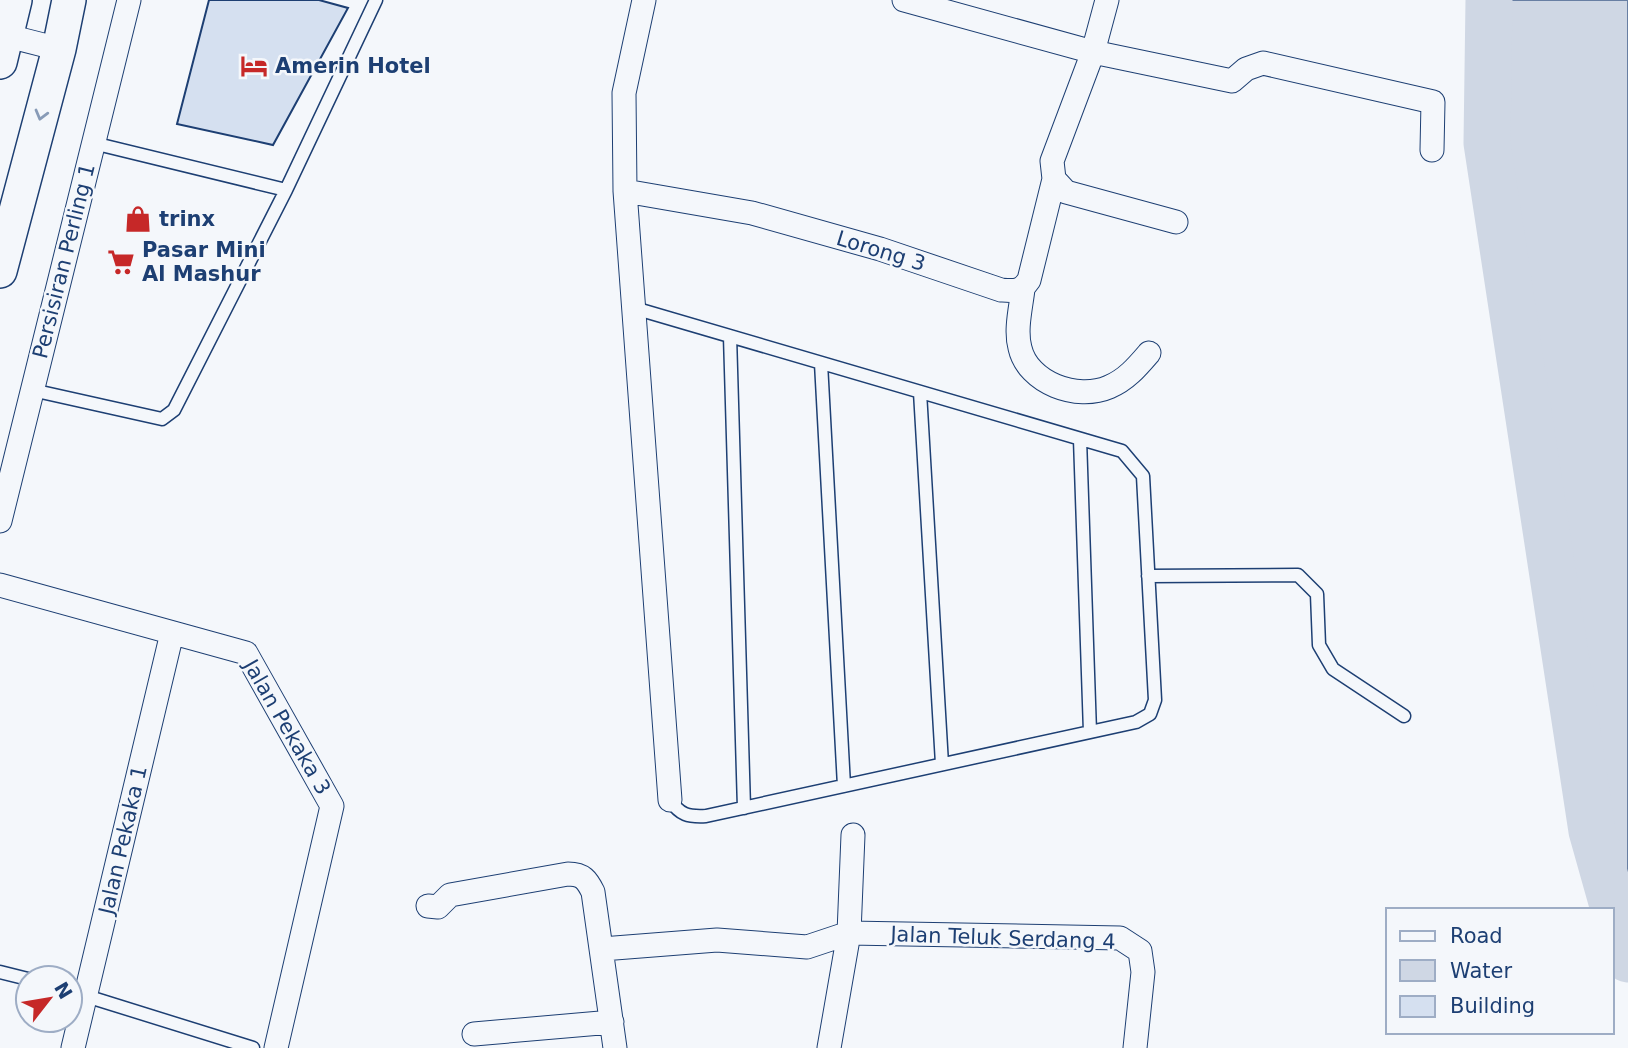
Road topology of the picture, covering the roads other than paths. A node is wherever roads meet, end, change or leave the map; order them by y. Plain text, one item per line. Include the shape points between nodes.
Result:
1 (15, 0) edge
2 (69, 0) edge
3 (129, 0) edge
4 (376, 0) edge
5 (644, 0) edge
6 (904, 0) edge
7 (1107, 0) edge
8 (2, 44) edge
9 (59, 49) junction
10 (1093, 52) junction
11 (93, 143) junction
12 (1432, 150) dead end
13 (1054, 179) junction
14 (286, 190) junction
15 (625, 191) junction
16 (1176, 222) dead end
17 (0, 271) edge
18 (1023, 289) junction
19 (634, 308) junction
20 (730, 336) junction
21 (1149, 353) dead end
22 (821, 363) junction
23 (32, 390) junction
24 (920, 392) junction
25 (1080, 439) junction
26 (0, 521) edge
27 (1148, 576) junction
28 (0, 585) edge
29 (172, 633) junction
30 (1404, 716) dead end
31 (1090, 732) junction
32 (942, 764) junction
33 (844, 786) junction
34 (670, 800) joint
35 (744, 808) junction
36 (853, 835) dead end
37 (428, 906) dead end
38 (849, 933) junction
39 (602, 949) junction
40 (84, 970) edge
41 (84, 995) edge
42 (612, 1022) junction
43 (474, 1034) dead end
44 (253, 1048) edge
45 (276, 1048) edge
46 (615, 1048) edge
47 (829, 1048) edge
48 (1135, 1048) edge

1 - 8 main road
2 - 9 main road
3 - 11 street, Persisiran Perling 1
4 - 14 lane
5 - 15 street via 624,93
6 - 10 street
7 - 10 street
8 - 9 street
9 -> 17 main road
10 - 12 street via 1232,81 1263,63 1433,102
10 - 13 street via 1052,161
11 - 14 lane
11 - 23 street, Persisiran Perling 1
13 - 16 street via 1066,192
13 - 18 street
14 - 23 lane via 174,410 162,419
15 - 18 street, Lorong 3 via 752,213 880,249 1000,290
15 - 19 street
18 - 21 street via 1020,349 1029,366 1060,389 1108,388 1133,372
19 - 20 lane
19 - 34 street
20 - 22 lane
20 - 35 lane
22 - 24 lane
22 - 33 lane
23 - 26 street, Persisiran Perling 1
24 - 25 lane
24 - 32 lane
25 - 27 lane via 1122,451 1143,477
25 - 31 lane
27 - 30 lane via 1298,575 1318,594 1320,645 1333,669
27 - 31 lane via 1155,701 1150,714 1136,722
28 - 29 street, Jalan Pekaka 3
29 - 40 street, Jalan Pekaka 1
29 - 45 street, Jalan Pekaka 3 via 246,653 332,806
31 - 32 lane
32 - 33 lane
33 - 35 lane
34 - 35 lane via 678,812 689,817
36 - 38 street
37 - 39 street via 438,907 450,895 577,874 587,879 593,892
38 - 39 street, Jalan Teluk Serdang 4 via 807,947 717,940
38 - 47 street
38 - 48 street, Jalan Teluk Serdang 4 via 1120,938 1140,951 1143,972
39 - 42 street
41 - 44 lane
42 - 43 street
42 - 46 street

